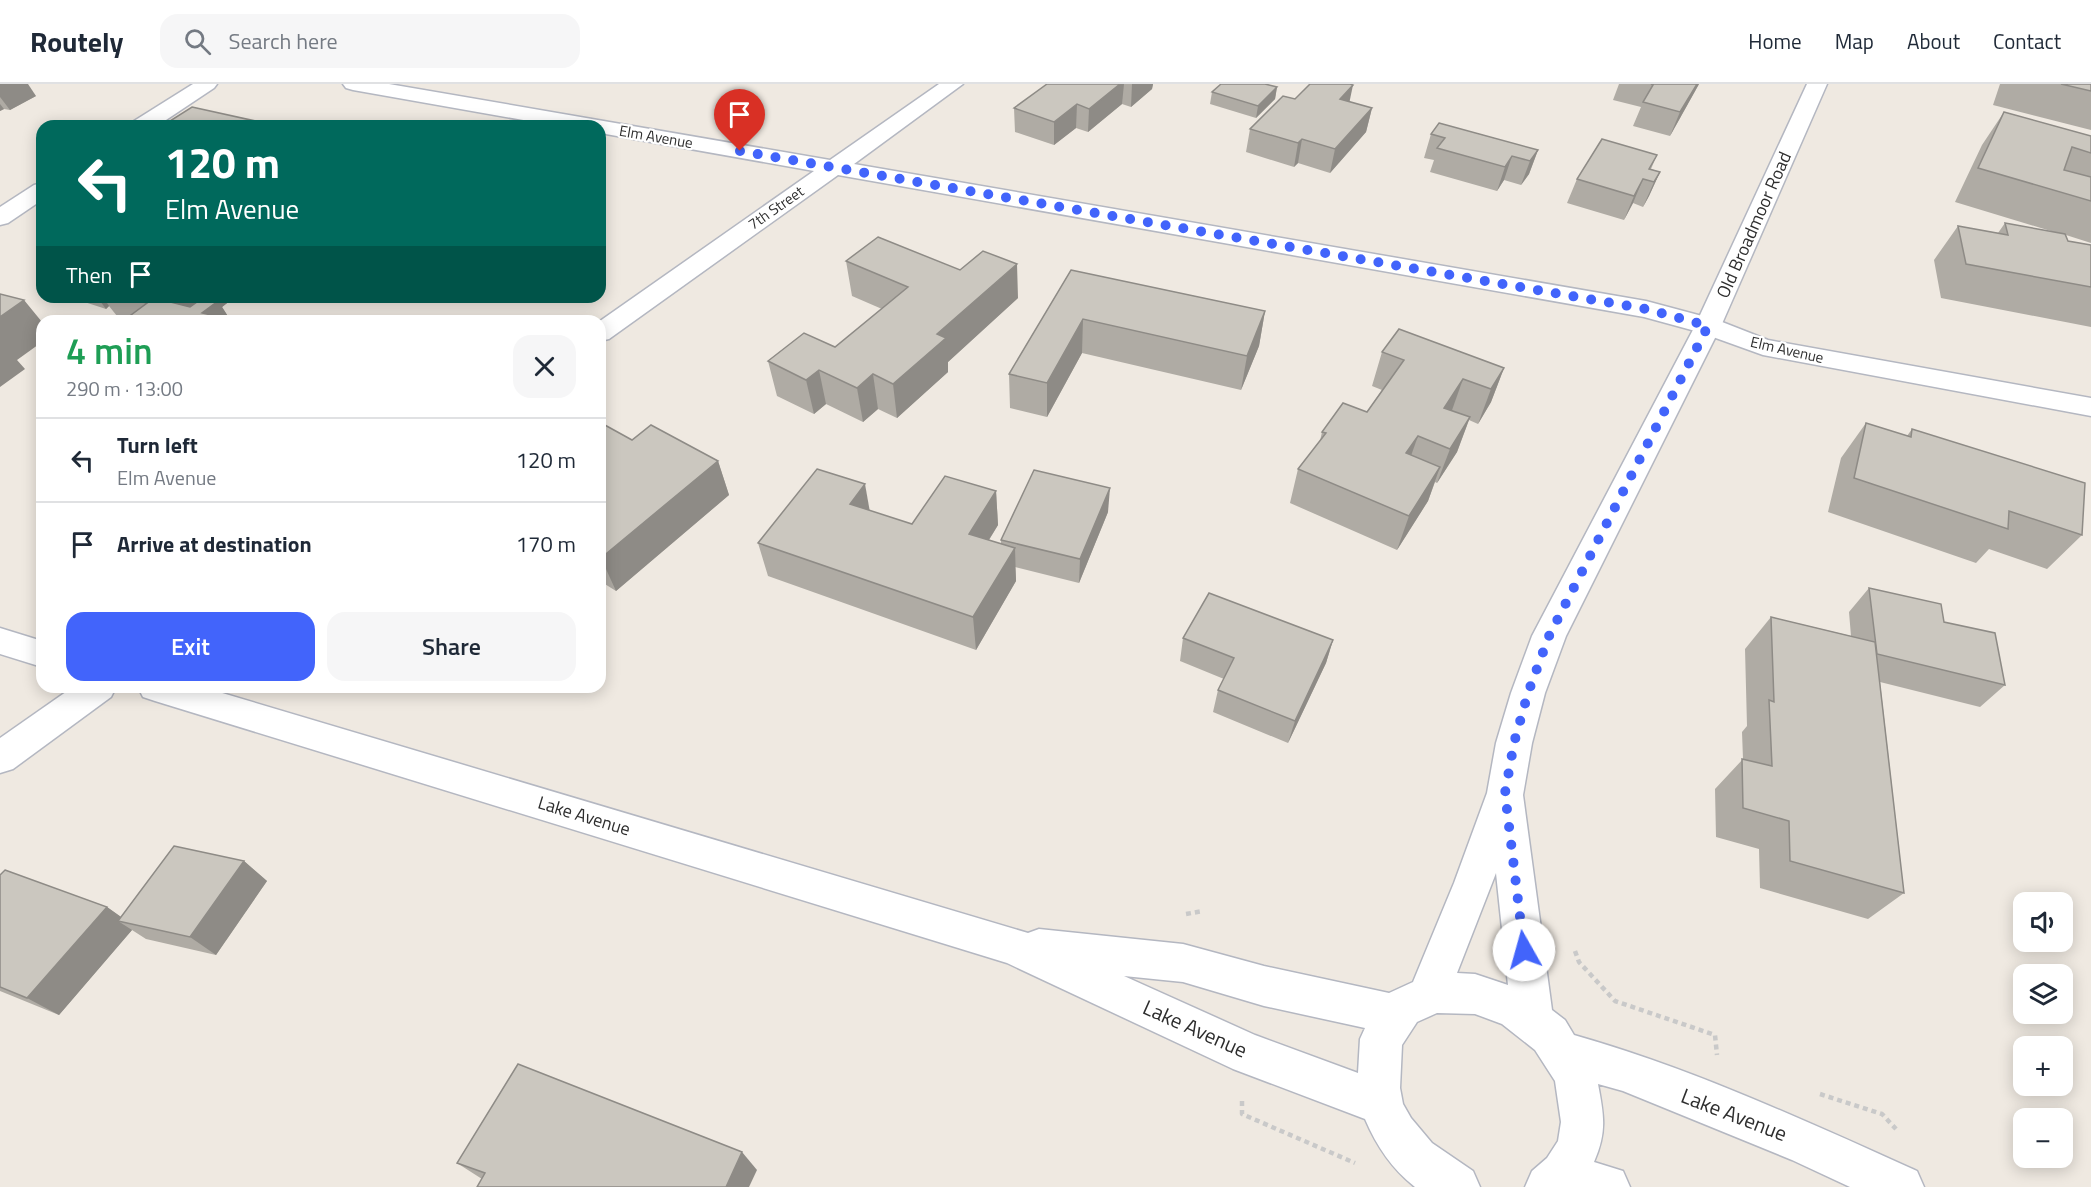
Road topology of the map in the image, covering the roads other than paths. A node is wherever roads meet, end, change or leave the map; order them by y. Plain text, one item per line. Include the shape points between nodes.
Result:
1 (207, 84) edge
2 (353, 84) edge
3 (953, 84) edge
4 (1817, 84) edge
5 (151, 120) edge
6 (560, 120) edge
7 (606, 128) edge
8 (834, 168) junction
9 (36, 194) edge
10 (0, 218) edge
11 (1708, 326) junction
12 (606, 329) edge
13 (2091, 407) edge
14 (0, 641) edge
15 (36, 652) edge
16 (91, 693) edge
17 (175, 693) edge
18 (0, 758) edge
19 (1505, 793) junction
20 (1013, 945) junction
21 (1412, 1005) junction
22 (1532, 1018) junction
23 (1564, 1053) junction
24 (1380, 1103) junction
25 (1410, 1169) edge
26 (1554, 1183) edge
27 (1457, 1187) edge
28 (1607, 1187) edge
29 (1900, 1187) edge

1 - 5 street
2 - 6 street, Elm Avenue
3 - 8 street, 7th Street
4 - 11 street, Old Broadmoor Road
7 - 8 street, Elm Avenue
8 - 11 street, Elm Avenue via 1646,309
8 - 12 street, 7th Street
9 - 10 street
11 - 13 street, Elm Avenue via 1763,347
11 - 19 street, Old Broadmoor Road via 1549,636 1528,693
14 - 15 street
16 - 18 street
17 - 20 street, Lake Avenue
19 - 21 street, Old Broadmoor Road via 1473,883
19 - 22 street, Old Broadmoor Road
20 - 21 street, Lake Avenue via 1184,963 1264,986
20 - 24 street, Lake Avenue via 1248,1054
21 - 22 street via 1453,990 1507,1002
21 - 24 street, Old Broadmoor Road via 1381,1040 1376,1071
22 - 23 street
23 - 26 street via 1584,1107 1583,1135 1574,1159
23 - 29 street, Lake Avenue via 1623,1070 1805,1143
24 - 25 street, Old Broadmoor Road
25 - 27 street, Old Broadmoor Road
26 - 28 street

